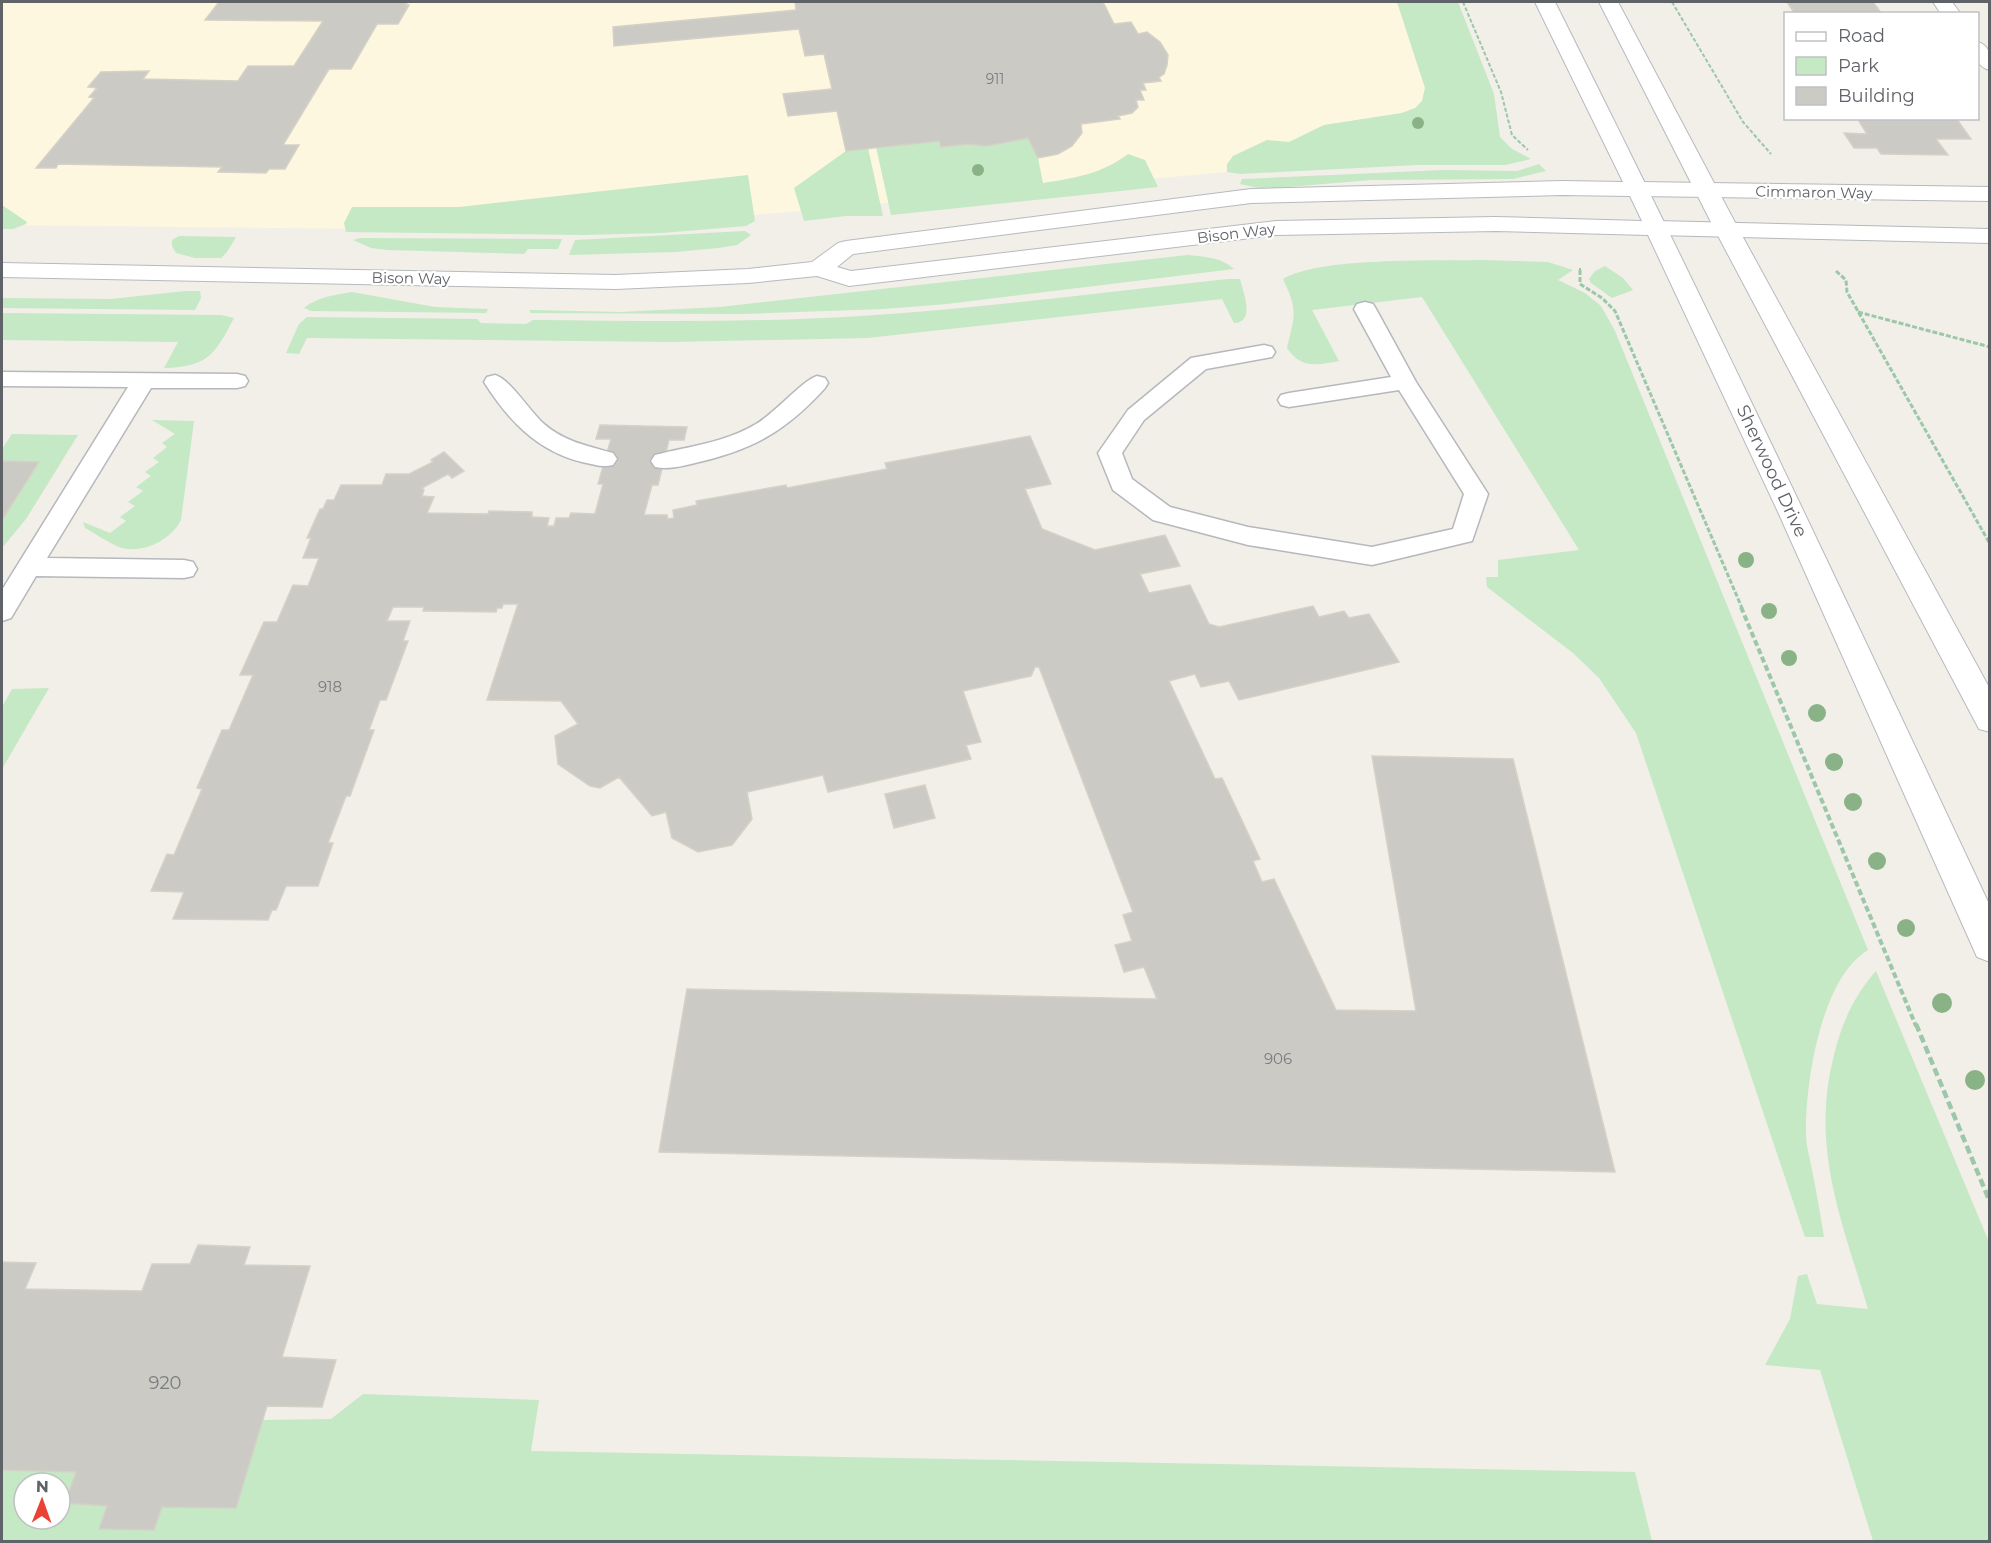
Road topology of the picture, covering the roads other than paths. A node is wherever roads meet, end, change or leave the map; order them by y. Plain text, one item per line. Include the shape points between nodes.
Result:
1 (1545, 2) edge
2 (1608, 2) edge
3 (1979, 51) edge
4 (1989, 64) edge
5 (1638, 189) junction
6 (1706, 190) junction
7 (1989, 194) edge
8 (1657, 228) junction
9 (1727, 230) junction
10 (1989, 236) edge
11 (819, 269) junction
12 (2, 270) edge
13 (1365, 309) dead end
14 (1264, 352) dead end
15 (2, 379) edge
16 (144, 380) junction
17 (237, 381) dead end
18 (495, 381) dead end
19 (1406, 382) junction
20 (817, 383) dead end
21 (1289, 400) dead end
22 (605, 459) dead end
23 (663, 461) dead end
24 (28, 567) junction
25 (184, 569) dead end
26 (2, 611) edge
27 (1989, 720) edge
28 (1989, 946) edge

1 - 5 street, Sherwood Drive
2 - 6 street
3 - 4 street
5 - 6 street, Cimmaron Way
5 - 8 street, Sherwood Drive
5 - 11 street, Bison Way via 1229,199 846,248
6 - 7 street, Cimmaron Way
6 - 9 street
8 - 9 street
8 - 11 street, Bison Way via 1496,224 1276,228 849,279
8 - 28 street, Sherwood Drive via 1792,512
9 - 10 street
9 - 27 street
11 - 12 street, Bison Way via 616,282
13 - 19 lane
14 - 19 lane via 1199,363 1136,415 1110,453 1122,484 1162,514 1248,537 1372,556 1463,535 1476,494
15 - 16 lane
16 - 17 lane
16 - 24 lane
18 - 22 lane via 535,430 568,450
19 - 21 lane
20 - 23 lane via 795,409 761,434 716,452
24 - 25 lane
24 - 26 lane

